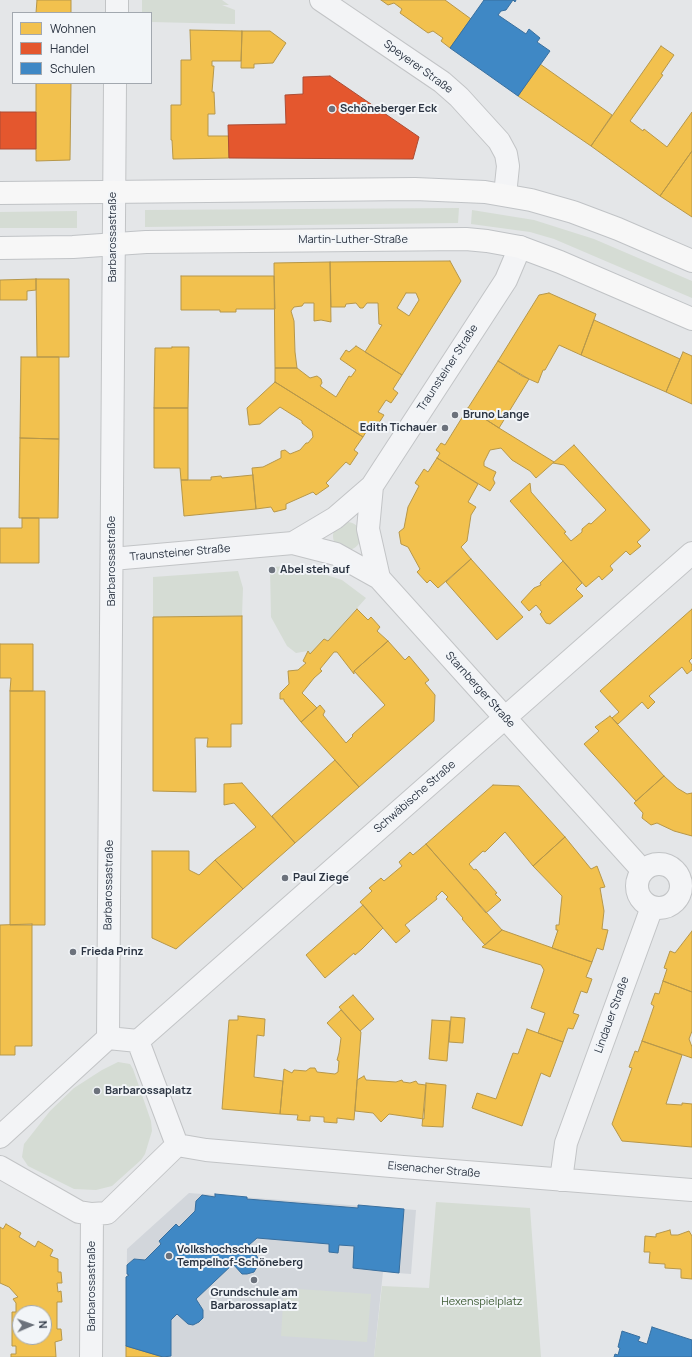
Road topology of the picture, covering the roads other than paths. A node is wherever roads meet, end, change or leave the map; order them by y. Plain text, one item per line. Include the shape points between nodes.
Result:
1 (117, 0) edge
2 (322, 0) edge
3 (117, 12) edge
4 (115, 84) edge
5 (113, 192) junction
6 (0, 193) edge
7 (505, 195) junction
8 (113, 244) junction
9 (0, 248) edge
10 (520, 248) junction
11 (692, 261) edge
12 (692, 318) edge
13 (372, 486) junction
14 (293, 543) junction
15 (692, 553) edge
16 (112, 559) junction
17 (379, 578) junction
18 (505, 718) junction
19 (643, 871) junction
20 (686, 880) edge
21 (652, 907) junction
22 (108, 1038) junction
23 (138, 1041) junction
24 (0, 1137) edge
25 (176, 1145) junction
26 (0, 1167) edge
27 (561, 1180) junction
28 (692, 1190) edge
29 (92, 1214) junction
30 (92, 1357) edge

1 - 3 street
2 - 7 street, Speyerer Straße via 442,82 459,97 499,141 506,154 508,166
4 - 5 street, Barbarossastraße
5 - 6 main road
5 - 7 main road via 415,189
5 - 8 street, Barbarossastraße
7 - 11 main road via 594,219
8 - 9 main road, Martin-Luther-Straße
8 - 10 main road, Martin-Luther-Straße via 466,239
8 - 16 street, Barbarossastraße
10 - 12 main road, Martin-Luther-Straße via 560,262
10 - 13 street, Traunsteiner Straße via 506,280
13 - 14 street, Traunsteiner Straße via 335,518
13 - 17 street, Traunsteiner Straße via 368,529
14 - 16 street, Traunsteiner Straße
14 - 17 street, Starnberger Straße via 336,554
15 - 18 street, Schwäbische Straße
16 - 22 street, Barbarossastraße
17 - 18 street, Starnberger Straße
18 - 19 street, Starnberger Straße
18 - 23 street, Schwäbische Straße
19 - 20 street via 655,865 668,866
19 - 21 street via 639,877 637,891 640,898
20 - 21 street via 671,905
21 - 27 street, Lindauer Straße via 566,1143
22 - 23 street
22 - 24 street
23 - 25 street
25 - 27 street, Eisenacher Straße via 206,1150
25 - 29 street via 107,1213
26 - 29 street via 79,1212
27 - 28 street, Eisenacher Straße
29 - 30 street, Barbarossastraße

